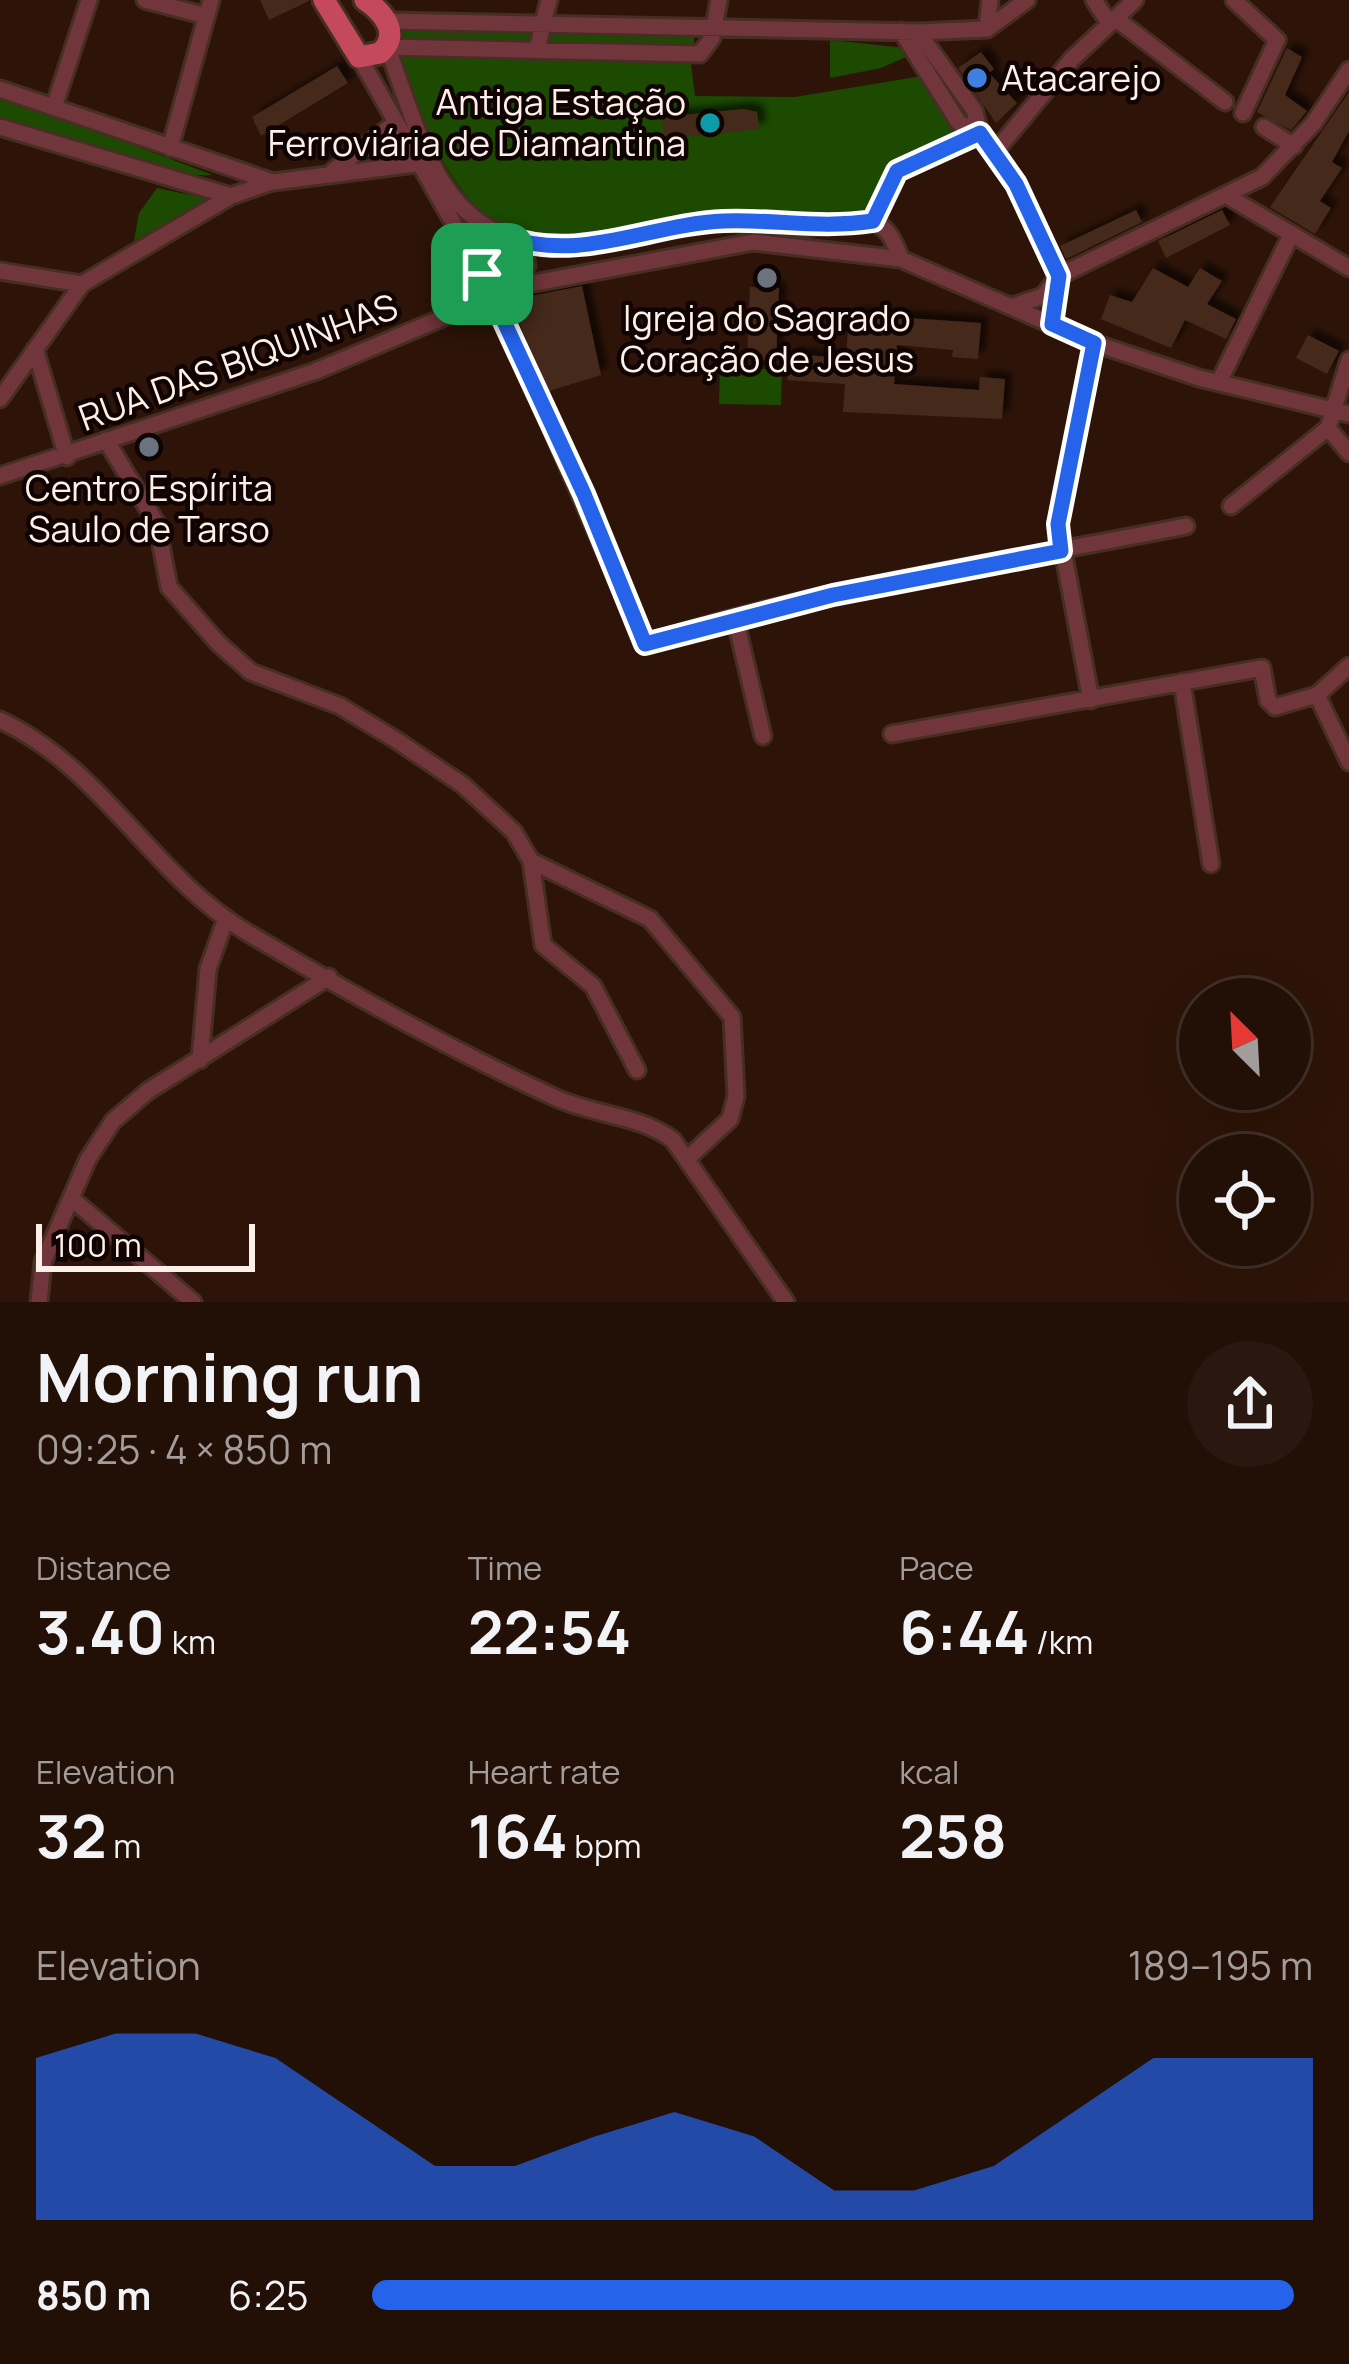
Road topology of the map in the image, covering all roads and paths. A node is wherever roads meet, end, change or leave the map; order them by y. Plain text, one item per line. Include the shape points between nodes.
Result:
1 (89, 0) edge
2 (145, 0) edge
3 (324, 0) edge
4 (549, 0) edge
5 (719, 0) edge
6 (990, 0) edge
7 (1027, 0) edge
8 (1094, 0) edge
9 (1135, 0) edge
10 (1234, 0) edge
11 (208, 8) edge
12 (375, 9) edge
13 (544, 20) junction
14 (1112, 21) junction
15 (341, 27) junction
16 (715, 27) junction
17 (986, 29) junction
18 (909, 32) junction
19 (387, 47) junction
20 (537, 50) junction
21 (359, 57) junction
22 (1349, 70) edge
23 (0, 89) edge
24 (1226, 102) dead end
25 (54, 107) junction
26 (1243, 112) dead end
27 (395, 123) junction
28 (0, 127) edge
29 (1264, 127) dead end
30 (980, 133) junction
31 (1294, 146) junction
32 (170, 148) junction
33 (994, 153) junction
34 (416, 164) junction
35 (331, 173) junction
36 (273, 182) junction
37 (231, 196) junction
38 (1229, 197) junction
39 (869, 222) junction
40 (504, 236) junction
41 (1290, 237) junction
42 (523, 243) junction
43 (862, 254) junction
44 (901, 260) junction
45 (1349, 268) edge
46 (0, 271) edge
47 (482, 274) junction
48 (1059, 276) junction
49 (82, 284) junction
50 (516, 286) junction
51 (492, 291) junction
52 (1013, 306) junction
53 (1052, 324) junction
54 (1094, 343) junction
55 (35, 349) junction
56 (1349, 360) edge
57 (1220, 380) junction
58 (0, 399) edge
59 (1337, 419) edge
60 (106, 440) junction
61 (1349, 453) edge
62 (67, 457) junction
63 (0, 476) edge
64 (1231, 506) dead end
65 (1186, 526) dead end
66 (1061, 551) junction
67 (735, 618) junction
68 (1349, 666) edge
69 (1182, 682) junction
70 (1317, 695) junction
71 (1091, 700) junction
72 (0, 720) edge
73 (892, 734) dead end
74 (763, 736) dead end
75 (1349, 762) edge
76 (530, 861) junction
77 (1211, 864) dead end
78 (226, 918) junction
79 (329, 977) junction
80 (200, 1060) junction
81 (638, 1070) dead end
82 (688, 1158) junction
83 (71, 1198) junction
84 (39, 1302) edge
85 (193, 1302) edge
86 (786, 1302) edge

1 - 25 street
2 - 11 street
3 - 15 main road
4 - 13 street
5 - 16 street
6 - 17 street
7 - 17 street
8 - 14 street
9 - 14 street
10 - 26 street via 1277,40
11 - 32 street
12 - 13 street via 427,22
12 - 15 main road via 353,10
12 - 19 main road
13 - 16 street
13 - 20 street
14 - 24 street
14 - 33 street
15 - 21 main road
16 - 18 street
16 - 20 street via 700,54
17 - 18 street
18 - 30 street via 974,110
19 - 20 street
19 - 21 main road
19 - 40 street via 450,191
21 - 27 street
22 - 31 street
23 - 25 street
25 - 32 street
27 - 34 street
27 - 35 street
28 - 37 street
29 - 31 street
30 - 33 street
30 - 39 street via 897,171
31 - 38 street
32 - 36 street
33 - 48 street
34 - 35 street
34 - 47 street
35 - 36 street
36 - 37 street
37 - 49 street
38 - 41 street
38 - 48 street
39 - 42 street via 804,228 730,220 569,248
39 - 43 street via 858,237
39 - 44 street via 886,230
40 - 42 street
40 - 47 street via 487,253
41 - 45 street
41 - 57 street
42 - 50 street via 527,266
43 - 44 street
43 - 50 street via 754,242
44 - 52 street
46 - 49 street
47 - 51 street
48 - 52 street via 1043,296
48 - 53 street
49 - 55 street
50 - 51 street
51 - 60 street, RUA DAS BIQUINHAS via 316,371
51 - 67 street via 645,644
52 - 53 street
53 - 54 street
54 - 57 street
54 - 66 street via 1058,524
55 - 58 street
55 - 62 street
56 - 59 street
57 - 59 street
59 - 61 street
59 - 64 street
60 - 62 street, RUA DAS BIQUINHAS
60 - 76 street via 157,524 169,587 218,643 251,672 340,706 463,785 514,832
62 - 63 street, RUA DAS BIQUINHAS
65 - 66 street
66 - 67 street
66 - 71 street
67 - 74 street
68 - 70 street
69 - 70 street via 1262,668 1275,706
69 - 71 street
69 - 77 street
70 - 75 street
71 - 73 street
72 - 78 street via 61,758 190,894
76 - 81 street via 543,945 592,986
76 - 82 street via 650,919 732,1017 730,1119
78 - 79 street
78 - 80 street via 208,969
79 - 80 street
79 - 82 street via 461,1054 582,1110 657,1128
80 - 83 street via 113,1121
82 - 86 street
83 - 84 street via 44,1262
83 - 85 street

